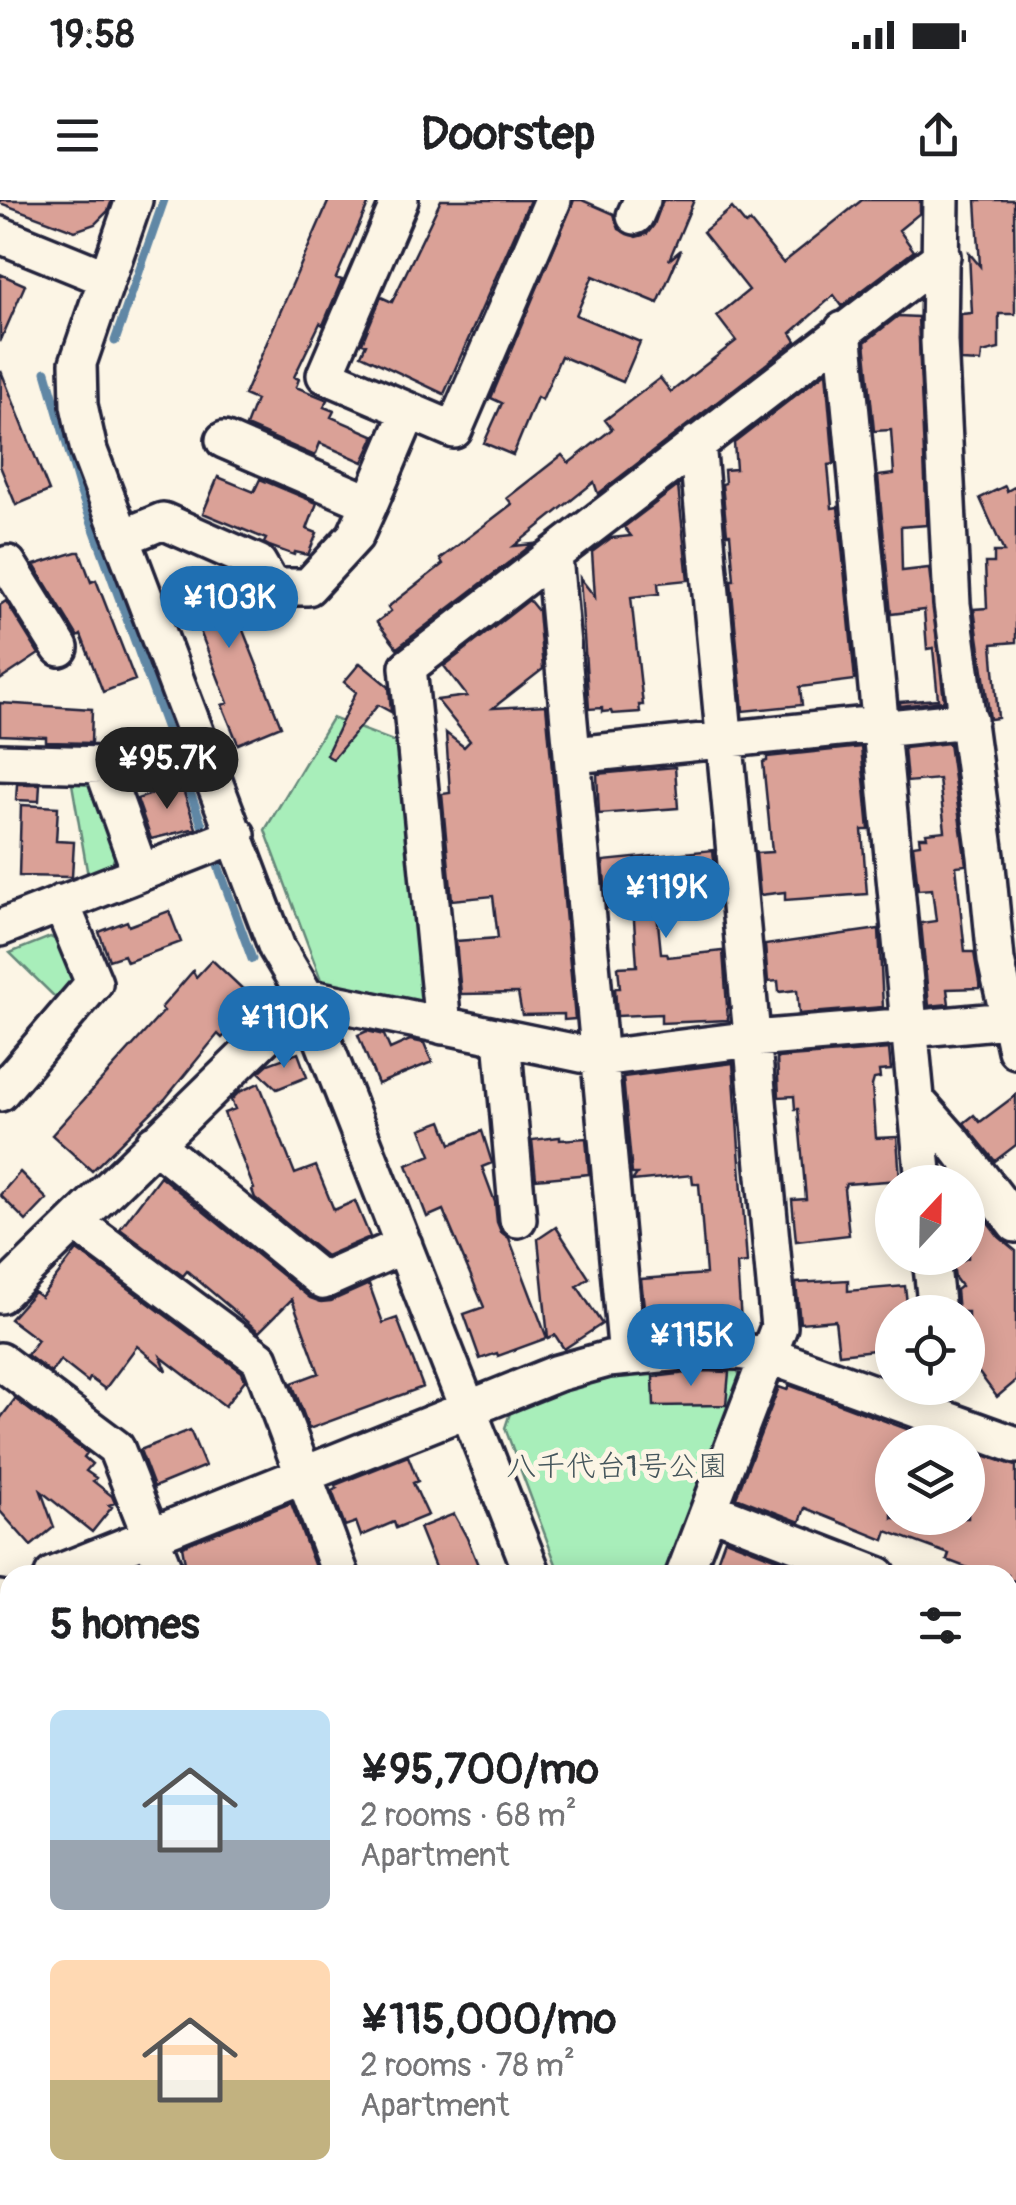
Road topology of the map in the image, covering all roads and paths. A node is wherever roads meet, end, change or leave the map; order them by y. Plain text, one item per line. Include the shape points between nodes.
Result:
1 (134, 200) edge
2 (400, 200) edge
3 (553, 200) edge
4 (941, 200) edge
5 (0, 235) edge
6 (942, 256) junction
7 (106, 278) junction
8 (842, 330) junction
9 (409, 411) junction
10 (224, 440) dead end
11 (697, 444) junction
12 (370, 502) junction
13 (122, 538) junction
14 (554, 557) junction
15 (3, 559) edge
16 (60, 648) dead end
17 (969, 720) junction
18 (879, 726) junction
19 (726, 741) junction
20 (574, 756) junction
21 (0, 762) edge
22 (237, 835) junction
23 (140, 872) junction
24 (61, 903) junction
25 (0, 928) edge
26 (306, 997) junction
27 (442, 1026) junction
28 (910, 1028) junction
29 (1012, 1035) edge
30 (502, 1038) junction
31 (753, 1039) junction
32 (601, 1058) junction
33 (0, 1093) edge
34 (916, 1100) junction
35 (154, 1144) junction
36 (922, 1165) edge
37 (518, 1218) dead end
38 (75, 1222) junction
39 (1016, 1224) edge
40 (404, 1245) junction
41 (0, 1295) edge
42 (770, 1356) junction
43 (628, 1357) junction
44 (0, 1361) edge
45 (875, 1385) edge
46 (947, 1405) edge
47 (469, 1410) junction
48 (1016, 1445) edge
49 (302, 1476) junction
50 (710, 1510) junction
51 (151, 1537) junction
52 (79, 1565) edge
53 (162, 1565) edge
54 (338, 1565) edge
55 (529, 1565) edge
56 (688, 1565) edge
57 (850, 1565) edge

1 - 7 street
2 - 9 street via 325,375
3 - 9 street via 454,430
4 - 6 street
5 - 7 street
6 - 8 street
6 - 17 street via 938,341 952,604
7 - 13 street via 78,363 79,405
8 - 11 street
8 - 18 street
9 - 12 street
10 - 12 street
11 - 14 street
11 - 19 street
12 - 13 street via 355,536 308,587 272,587 258,563 163,521
13 - 22 street
14 - 20 street
14 - 27 street via 408,668
15 - 16 street
17 - 18 street
17 - 29 street via 996,960
18 - 19 street
18 - 28 street
19 - 20 street
19 - 31 street
20 - 32 street
21 - 23 street via 102,766
22 - 23 street
22 - 26 street via 277,948
23 - 24 street
24 - 25 street
24 - 33 street via 94,983
26 - 27 street
26 - 35 street
26 - 40 street
27 - 30 street
28 - 29 street
28 - 31 street
28 - 34 street
30 - 32 street
30 - 37 street
31 - 32 street
31 - 42 street via 780,1327
32 - 43 street
34 - 36 street
34 - 39 street
35 - 38 street
35 - 40 street via 323,1281
38 - 41 street
38 - 49 street via 260,1360
40 - 47 street
42 - 43 street via 703,1350
42 - 45 street
42 - 50 street
43 - 47 street via 558,1373
44 - 51 street via 116,1448
46 - 48 street
47 - 49 street
47 - 55 street
49 - 51 street
49 - 54 street
50 - 56 street
50 - 57 street
51 - 52 street
51 - 53 street

